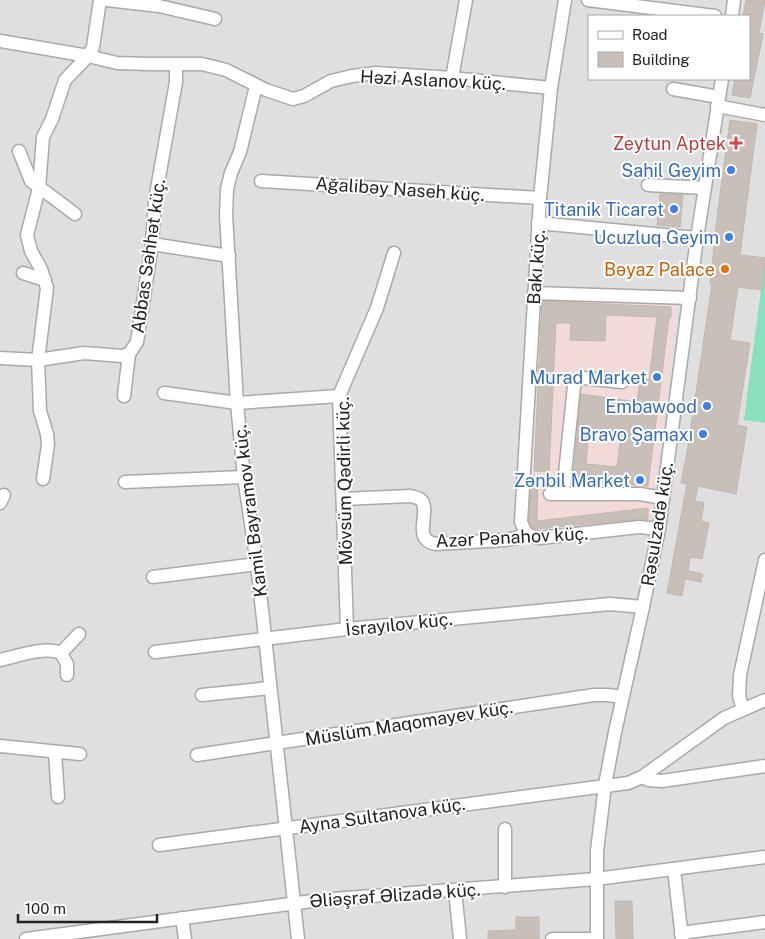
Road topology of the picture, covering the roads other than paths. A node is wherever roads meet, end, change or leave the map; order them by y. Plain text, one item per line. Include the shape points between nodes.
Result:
1 (100, 0) edge
2 (108, 0) edge
3 (466, 0) edge
4 (565, 0) edge
5 (588, 0) edge
6 (734, 0) edge
7 (707, 15) edge
8 (732, 15) edge
9 (215, 19) dead end
10 (0, 41) edge
11 (88, 56) junction
12 (176, 64) junction
13 (452, 78) junction
14 (722, 80) edge
15 (256, 86) junction
16 (551, 88) junction
17 (673, 89) dead end
18 (718, 102) junction
19 (765, 115) edge
20 (19, 151) dead end
21 (261, 181) dead end
22 (648, 185) dead end
23 (39, 188) junction
24 (705, 188) junction
25 (540, 198) junction
26 (75, 214) dead end
27 (538, 223) junction
28 (698, 238) junction
29 (152, 244) junction
30 (394, 254) dead end
31 (229, 256) junction
32 (22, 273) dead end
33 (45, 280) junction
34 (534, 293) junction
35 (690, 298) junction
36 (129, 354) junction
37 (0, 358) edge
38 (38, 360) junction
39 (622, 382) dead end
40 (164, 393) dead end
41 (124, 396) dead end
42 (339, 396) junction
43 (237, 403) junction
44 (244, 477) junction
45 (43, 479) dead end
46 (125, 482) dead end
47 (664, 498) junction
48 (343, 499) junction
49 (659, 529) junction
50 (526, 533) junction
51 (765, 560) edge
52 (257, 564) junction
53 (153, 577) dead end
54 (643, 607) junction
55 (347, 629) junction
56 (79, 634) dead end
57 (265, 640) junction
58 (155, 652) dead end
59 (61, 653) junction
60 (0, 660) edge
61 (67, 675) dead end
62 (270, 688) junction
63 (202, 694) dead end
64 (622, 697) junction
65 (765, 700) edge
66 (743, 709) junction
67 (277, 743) junction
68 (0, 746) edge
69 (55, 752) junction
70 (80, 754) dead end
71 (197, 754) dead end
72 (765, 766) edge
73 (642, 777) junction
74 (605, 785) junction
75 (58, 797) dead end
76 (285, 828) junction
77 (505, 829) dead end
78 (158, 845) dead end
79 (765, 857) edge
80 (674, 869) junction
81 (596, 879) junction
82 (505, 886) junction
83 (455, 890) junction
84 (293, 903) junction
85 (182, 918) junction
86 (765, 922) edge
87 (78, 936) edge
88 (681, 936) edge
89 (26, 939) edge
90 (184, 939) edge
91 (298, 939) edge
92 (460, 939) edge
93 (552, 939) edge
94 (597, 939) edge

1 - 11 street via 93,47
2 - 9 street via 166,7
3 - 13 street
4 - 16 street, Bakı küç.
5 - 7 street
6 - 8 street
10 - 11 street, Həzi Aslanov küç.
11 - 12 street, Həzi Aslanov küç. via 117,63
11 - 23 street via 60,89 43,137
12 - 15 street, Həzi Aslanov küç. via 213,66
12 - 29 street, Abbas Səhhət küç. via 176,82 154,200
13 - 15 street, Həzi Aslanov küç. via 376,73 352,76 331,81 293,99
13 - 16 street, Həzi Aslanov küç.
14 - 18 street, Rəsulzadə küç.
15 - 31 street, Kamil Bayramov küç. via 227,189
16 - 25 street, Bakı küç.
17 - 18 street
18 - 19 street
18 - 24 street, Rəsulzadə küç.
20 - 23 street via 31,181
21 - 25 street, Ağalibəy Naseh küç.
22 - 24 street
23 - 26 street
23 - 33 street via 27,234
24 - 28 street, Rəsulzadə küç.
25 - 27 street, Bakı küç.
27 - 28 street
27 - 34 street, Bakı küç.
28 - 35 street, Rəsulzadə küç.
29 - 31 street
29 - 36 street, Abbas Səhhət küç. via 137,342
30 - 42 street, Mövsüm Qədirli küç. via 377,308
31 - 43 street, Kamil Bayramov küç.
32 - 33 street
33 - 38 street via 47,288
34 - 35 street
34 - 50 street, Bakı küç. via 521,522
35 - 47 street, Rəsulzadə küç.
36 - 38 street, Abbas Səhhət küç. via 84,353
36 - 41 street
37 - 38 street, Abbas Səhhət küç.
38 - 45 street via 40,410 48,445
39 - 47 street via 584,378 574,386 556,493 640,494
40 - 43 street
42 - 43 street
42 - 48 street, Mövsüm Qədirli küç.
43 - 44 street, Kamil Bayramov küç.
44 - 46 street
44 - 52 street, Kamil Bayramov küç.
47 - 49 street, Rəsulzadə küç.
48 - 50 street, Azər Pənahov küç. via 419,498 423,508 424,538 435,544 505,540
48 - 55 street, Mövsüm Qədirli küç.
49 - 50 street, Azər Pənahov küç. via 638,527 539,538
49 - 54 street, Rəsulzadə küç.
51 - 66 street via 740,675 739,696
52 - 53 street
52 - 57 street, Kamil Bayramov küç.
54 - 55 street, İsrayılov küç. via 610,604
54 - 64 street, Rəsulzadə küç.
55 - 57 street, İsrayılov küç.
56 - 59 street
57 - 58 street, İsrayılov küç.
57 - 62 street, Kamil Bayramov küç.
59 - 60 street via 40,651
59 - 61 street via 67,664
62 - 63 street
62 - 67 street, Kamil Bayramov küç.
64 - 67 street, Müslüm Maqomayev küç. via 594,695
64 - 74 street, Rəsulzadə küç.
65 - 66 street
66 - 73 street via 719,722
67 - 71 street, Müslüm Maqomayev küç.
67 - 76 street, Kamil Bayramov küç.
68 - 69 street
69 - 70 street
69 - 75 street
72 - 73 street via 662,781
73 - 74 street, Ayna Sultanova küç. via 628,783
74 - 76 street, Ayna Sultanova küç.
74 - 81 street, Rəsulzadə küç.
76 - 78 street, Ayna Sultanova küç.
76 - 84 street, Kamil Bayramov küç.
77 - 82 street
79 - 80 street, Əliəşrəf Əlizadə küç.
80 - 81 street, Əliəşrəf Əlizadə küç.
80 - 88 street
81 - 82 street, Əliəşrəf Əlizadə küç.
81 - 94 street, Rəsulzadə küç.
82 - 83 street, Əliəşrəf Əlizadə küç.
83 - 84 street, Əliəşrəf Əlizadə küç.
83 - 92 street
84 - 85 street, Əliəşrəf Əlizadə küç.
84 - 91 street, Kamil Bayramov küç.
85 - 87 street, Əliəşrəf Əlizadə küç.
85 - 90 street
86 - 88 street
87 - 89 street, Əliəşrəf Əlizadə küç.
93 - 94 street

